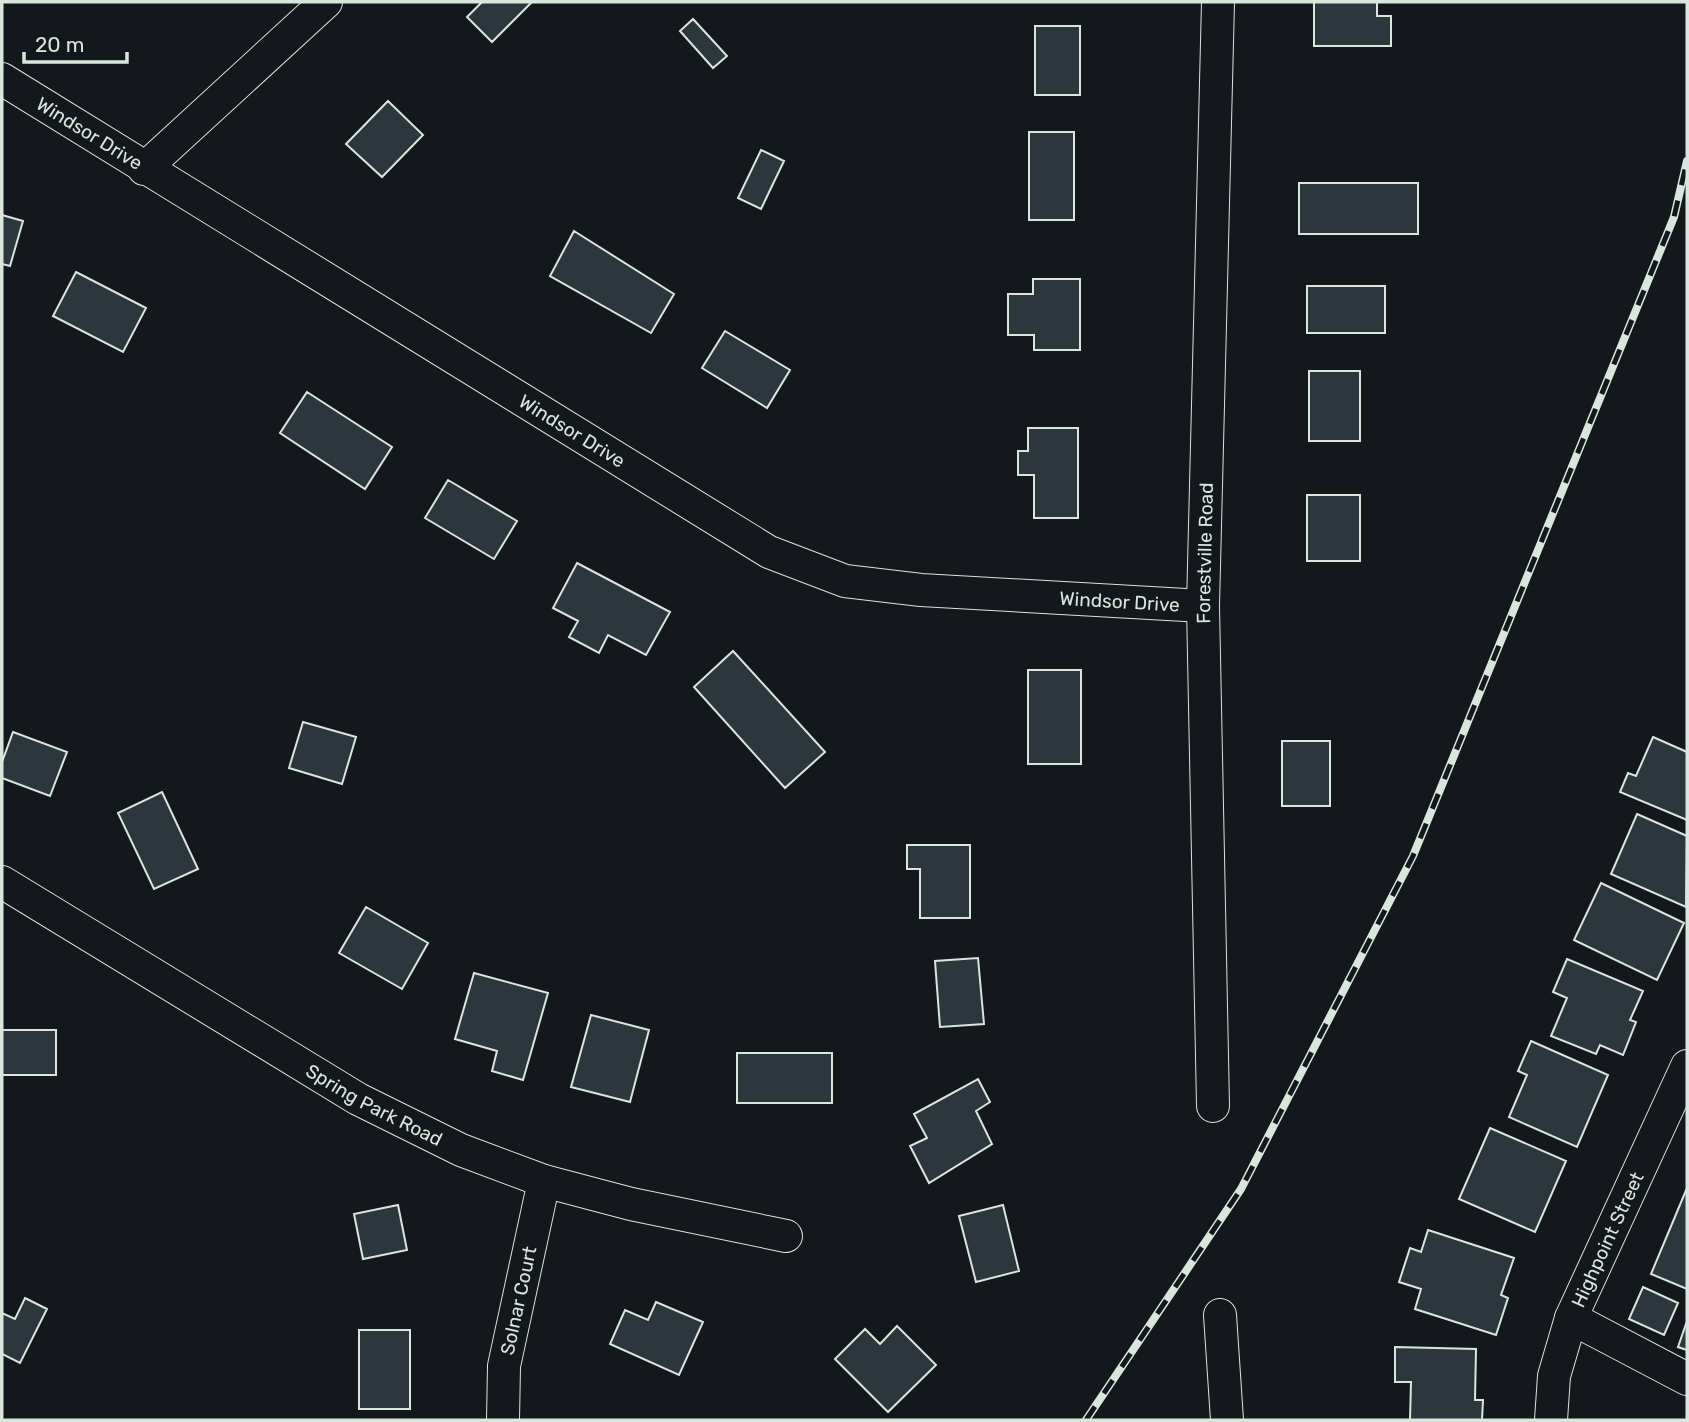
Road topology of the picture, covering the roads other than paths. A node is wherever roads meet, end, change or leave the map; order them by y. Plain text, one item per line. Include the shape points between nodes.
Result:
1 (326, 2) edge
2 (1219, 2) edge
3 (2, 79) edge
4 (144, 169) junction
5 (1203, 606) junction
6 (2, 882) edge
7 (1687, 1066) edge
8 (1213, 1106) dead end
9 (544, 1181) junction
10 (786, 1236) dead end
11 (1220, 1315) dead end
12 (1571, 1318) junction
13 (1687, 1379) edge
14 (503, 1420) edge
15 (1227, 1420) edge
16 (1551, 1420) edge

1 - 4 street
2 - 5 street, Forestville Road
3 - 4 street, Windsor Drive
4 - 5 street, Windsor Drive via 769,552 845,581
5 - 8 street, Forestville Road
6 - 9 street, Spring Park Road via 358,1099 461,1150
7 - 12 street, Highpoint Street
9 - 10 street, Spring Park Road
9 - 14 street, Solnar Court via 504,1366
11 - 15 street
12 - 13 street
12 - 16 street, Highpoint Street via 1554,1376

